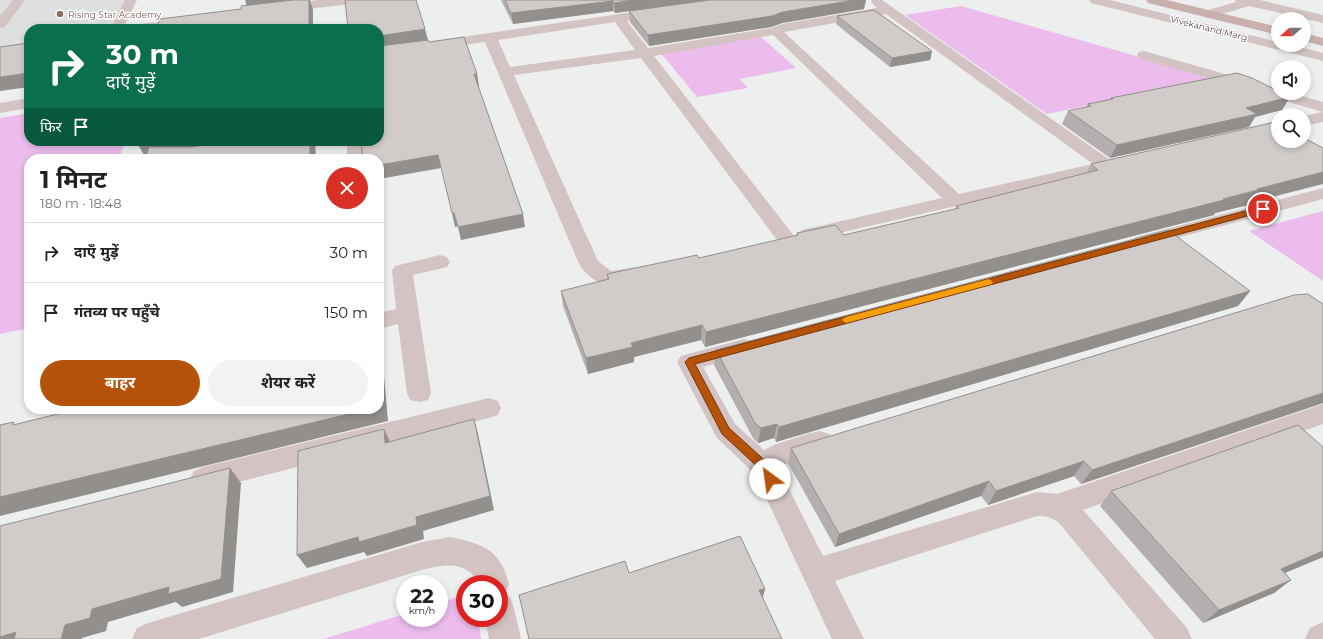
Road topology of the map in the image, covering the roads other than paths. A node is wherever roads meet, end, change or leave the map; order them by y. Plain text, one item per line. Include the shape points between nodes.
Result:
1 (19, 0) edge
2 (131, 0) edge
3 (351, 0) edge
4 (874, 0) edge
5 (1095, 0) edge
6 (1152, 0) edge
7 (1193, 0) edge
8 (1248, 0) edge
9 (1225, 8) junction
10 (266, 10) edge
11 (675, 10) edge
12 (888, 10) junction
13 (1208, 14) junction
14 (618, 18) junction
15 (1271, 18) edge
16 (196, 19) edge
17 (1323, 19) edge
18 (0, 24) edge
19 (120, 24) edge
20 (168, 24) edge
21 (1311, 28) edge
22 (1271, 29) edge
23 (776, 31) junction
24 (1323, 31) edge
25 (490, 37) junction
26 (1311, 39) edge
27 (1323, 42) edge
28 (1271, 43) edge
29 (384, 52) edge
30 (1305, 52) edge
31 (644, 53) junction
32 (1144, 55) dead end
33 (1323, 57) edge
34 (506, 72) junction
35 (24, 104) edge
36 (1323, 107) edge
37 (0, 108) edge
38 (1323, 117) edge
39 (1311, 120) edge
40 (1130, 161) edge
41 (1107, 166) junction
42 (1323, 193) edge
43 (956, 201) junction
44 (1125, 246) edge
45 (440, 262) dead end
46 (650, 271) edge
47 (408, 314) junction
48 (384, 320) edge
49 (766, 341) edge
50 (419, 393) dead end
51 (489, 408) dead end
52 (1323, 414) edge
53 (842, 435) edge
54 (767, 469) junction
55 (184, 484) edge
56 (1059, 506) junction
57 (815, 573) junction
58 (492, 575) edge
59 (503, 627) edge
60 (148, 639) edge
61 (506, 639) edge
62 (848, 639) edge
63 (1176, 639) edge

1 - 18 street
2 - 19 street
3 - 10 street
4 - 12 street
5 - 28 street, Vivekanand Marg
6 - 13 main road
7 - 9 main road
8 - 9 street
8 - 17 street
9 - 13 street
9 - 15 main road
11 - 14 street
12 - 23 street
12 - 41 street
13 - 22 main road
14 - 25 street
14 - 31 street
16 - 20 street
21 - 24 main road
23 - 31 street
23 - 43 street
25 - 29 street
25 - 34 street
26 - 27 main road
30 - 33 street, Vivekanand Marg
31 - 34 street
31 - 43 street via 779,241
32 - 36 street
34 - 46 street via 589,264 597,274 607,278 620,278
35 - 37 street
38 - 39 street
40 - 41 street
41 - 43 street
42 - 44 street
45 - 47 street via 402,271
47 - 48 street
47 - 50 street
49 - 54 street via 689,362 726,431
51 - 55 street
52 - 56 street
53 - 54 street via 774,456 768,462
54 - 57 street
56 - 57 street via 1038,504
56 - 63 street via 1069,514
57 - 62 street
58 - 60 street via 473,556 450,551 422,556
59 - 61 street

